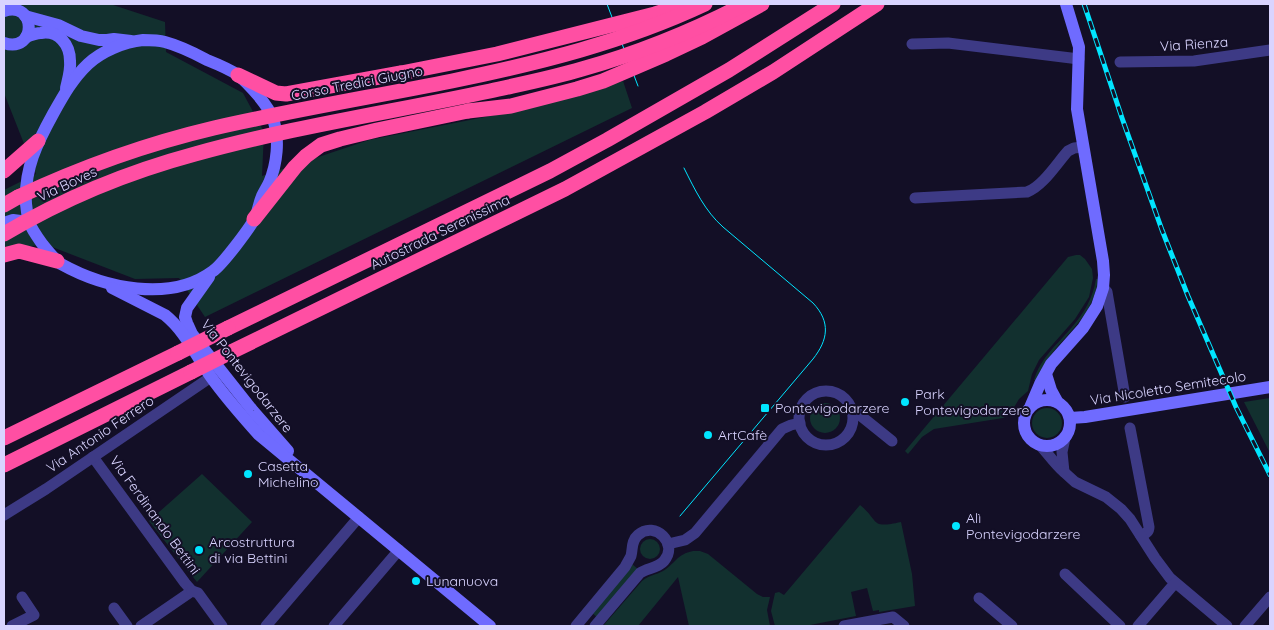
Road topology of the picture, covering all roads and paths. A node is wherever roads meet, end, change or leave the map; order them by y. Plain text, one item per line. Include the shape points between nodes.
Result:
1 (685, 4) edge
2 (705, 4) edge
3 (745, 4) edge
4 (762, 4) edge
5 (833, 4) edge
6 (877, 4) edge
7 (1066, 4) edge
8 (4, 11) edge
9 (25, 16) junction
10 (26, 36) junction
11 (131, 41) junction
12 (4, 42) edge
13 (912, 44) dead end
14 (1270, 50) edge
15 (1079, 58) junction
16 (1120, 62) dead end
17 (238, 76) junction
18 (65, 91) junction
19 (38, 141) junction
20 (1083, 147) junction
21 (4, 171) edge
22 (18, 197) joint
23 (914, 198) dead end
24 (4, 205) edge
25 (254, 219) junction
26 (29, 222) junction
27 (4, 223) edge
28 (4, 234) edge
29 (4, 246) edge
30 (19, 251) junction
31 (4, 255) edge
32 (57, 261) junction
33 (214, 271) junction
34 (104, 283) junction
35 (1103, 288) junction
36 (1046, 374) junction
37 (211, 377) junction
38 (1270, 387) edge
39 (1126, 397) dead end
40 (1057, 401) junction
41 (1031, 405) junction
42 (851, 408) junction
43 (1070, 418) junction
44 (800, 423) junction
45 (875, 427) junction
46 (1130, 428) dead end
47 (848, 434) junction
48 (4, 438) edge
49 (1065, 438) junction
50 (892, 441) dead end
51 (1040, 445) junction
52 (93, 457) junction
53 (4, 465) edge
54 (304, 471) junction
55 (1064, 472) junction
56 (4, 515) edge
57 (359, 517) junction
58 (1142, 536) junction
59 (668, 544) junction
60 (398, 550) junction
61 (632, 552) junction
62 (653, 567) junction
63 (1065, 574) dead end
64 (1175, 583) junction
65 (192, 591) junction
66 (22, 597) dead end
67 (1270, 597) edge
68 (979, 598) dead end
69 (114, 608) dead end
70 (12, 626) edge
71 (127, 626) edge
72 (141, 626) edge
73 (222, 626) edge
74 (266, 626) edge
75 (334, 626) edge
76 (490, 626) edge
77 (576, 626) edge
78 (595, 626) edge
79 (844, 626) edge
80 (904, 626) edge
81 (1012, 626) edge
82 (1120, 626) edge
83 (1138, 626) edge
84 (1227, 626) edge
85 (1245, 626) edge

1 - 17 highway, bridge via 497,54 286,94 276,93
2 - 22 highway, Corso Tredici Giugno, bridge via 610,42 554,58 174,138 87,167
3 - 28 highway, Via Boves, bridge via 655,45 547,79 194,154 90,191
4 - 25 highway, bridge via 702,38 603,81 511,106 468,111 321,145 295,167
5 - 48 highway, Autostrada Serenissima, bridge via 729,70 590,149
6 - 53 highway, Autostrada Serenissima, bridge via 773,72 565,189
7 - 15 main road via 1077,38
8 - 9 main road via 15,10
9 - 10 main road via 29,26
9 - 11 main road via 58,25 81,36
10 - 12 main road via 16,44
10 - 18 main road via 43,32 61,37 70,60
11 - 17 main road, Via Pontevigodarzere via 163,41
11 - 18 main road via 95,58
13 - 15 street via 948,43
14 - 16 street, Via Rienza via 1194,61
15 - 20 main road via 1077,102
17 - 25 main road, Via Pontevigodarzere via 263,101 273,119 277,142 270,182
18 - 19 main road
19 - 21 highway
19 - 26 main road via 28,172
20 - 23 street via 1068,151 1040,184 1027,192
20 - 35 main road via 1103,266
22 - 24 highway, Via Boves
25 - 33 main road, Via Pontevigodarzere
26 - 27 main road via 13,220
26 - 32 main road
29 - 30 main road
30 - 31 highway
30 - 32 highway
32 - 34 main road
33 - 34 main road via 193,283 159,290
33 - 54 main road, Via Pontevigodarzere via 187,308 187,323 192,334
34 - 37 main road, Via Pontevigodarzere via 173,321
35 - 36 main road via 1100,302 1089,320
35 - 39 street via 1107,292
36 - 40 main road
36 - 41 main road
37 - 52 street, Via Antonio Ferrero
37 - 54 main road, Via Pontevigodarzere via 259,435
38 - 43 main road, Via Nicoletto Semitecolo
40 - 41 main road via 1043,399
40 - 43 main road via 1068,411
41 - 51 main road via 1026,412 1024,428
42 - 44 street via 840,394 832,391 814,393 802,406
42 - 45 street
42 - 47 street via 852,425
43 - 49 main road
44 - 47 street via 808,438 816,443 834,444
44 - 59 street via 782,429 695,533 685,540
45 - 47 street via 867,426
45 - 50 street
46 - 58 street via 1149,527
49 - 51 main road via 1053,445
49 - 55 street via 1062,452
51 - 55 street
52 - 56 street, Via Antonio Ferrero
52 - 65 street, Via Ferdinando Bettini
54 - 57 main road, Via Pontevigodarzere
55 - 58 street via 1075,482 1106,496
57 - 60 main road, Via Pontevigodarzere
57 - 74 street
58 - 64 street via 1154,558
59 - 61 street via 659,532 648,530 637,536 632,543
59 - 62 street via 666,559
60 - 75 street
60 - 76 main road, Via Pontevigodarzere
61 - 62 street via 641,565
61 - 77 street via 625,567
62 - 78 street via 640,573
63 - 82 street
64 - 83 street
64 - 84 street
65 - 72 street, Via Ferdinando Bettini
65 - 73 street, Via Ferdinando Bettini via 198,593
66 - 70 street via 34,615
67 - 85 street
68 - 81 street
69 - 71 street
79 - 80 street via 893,617

